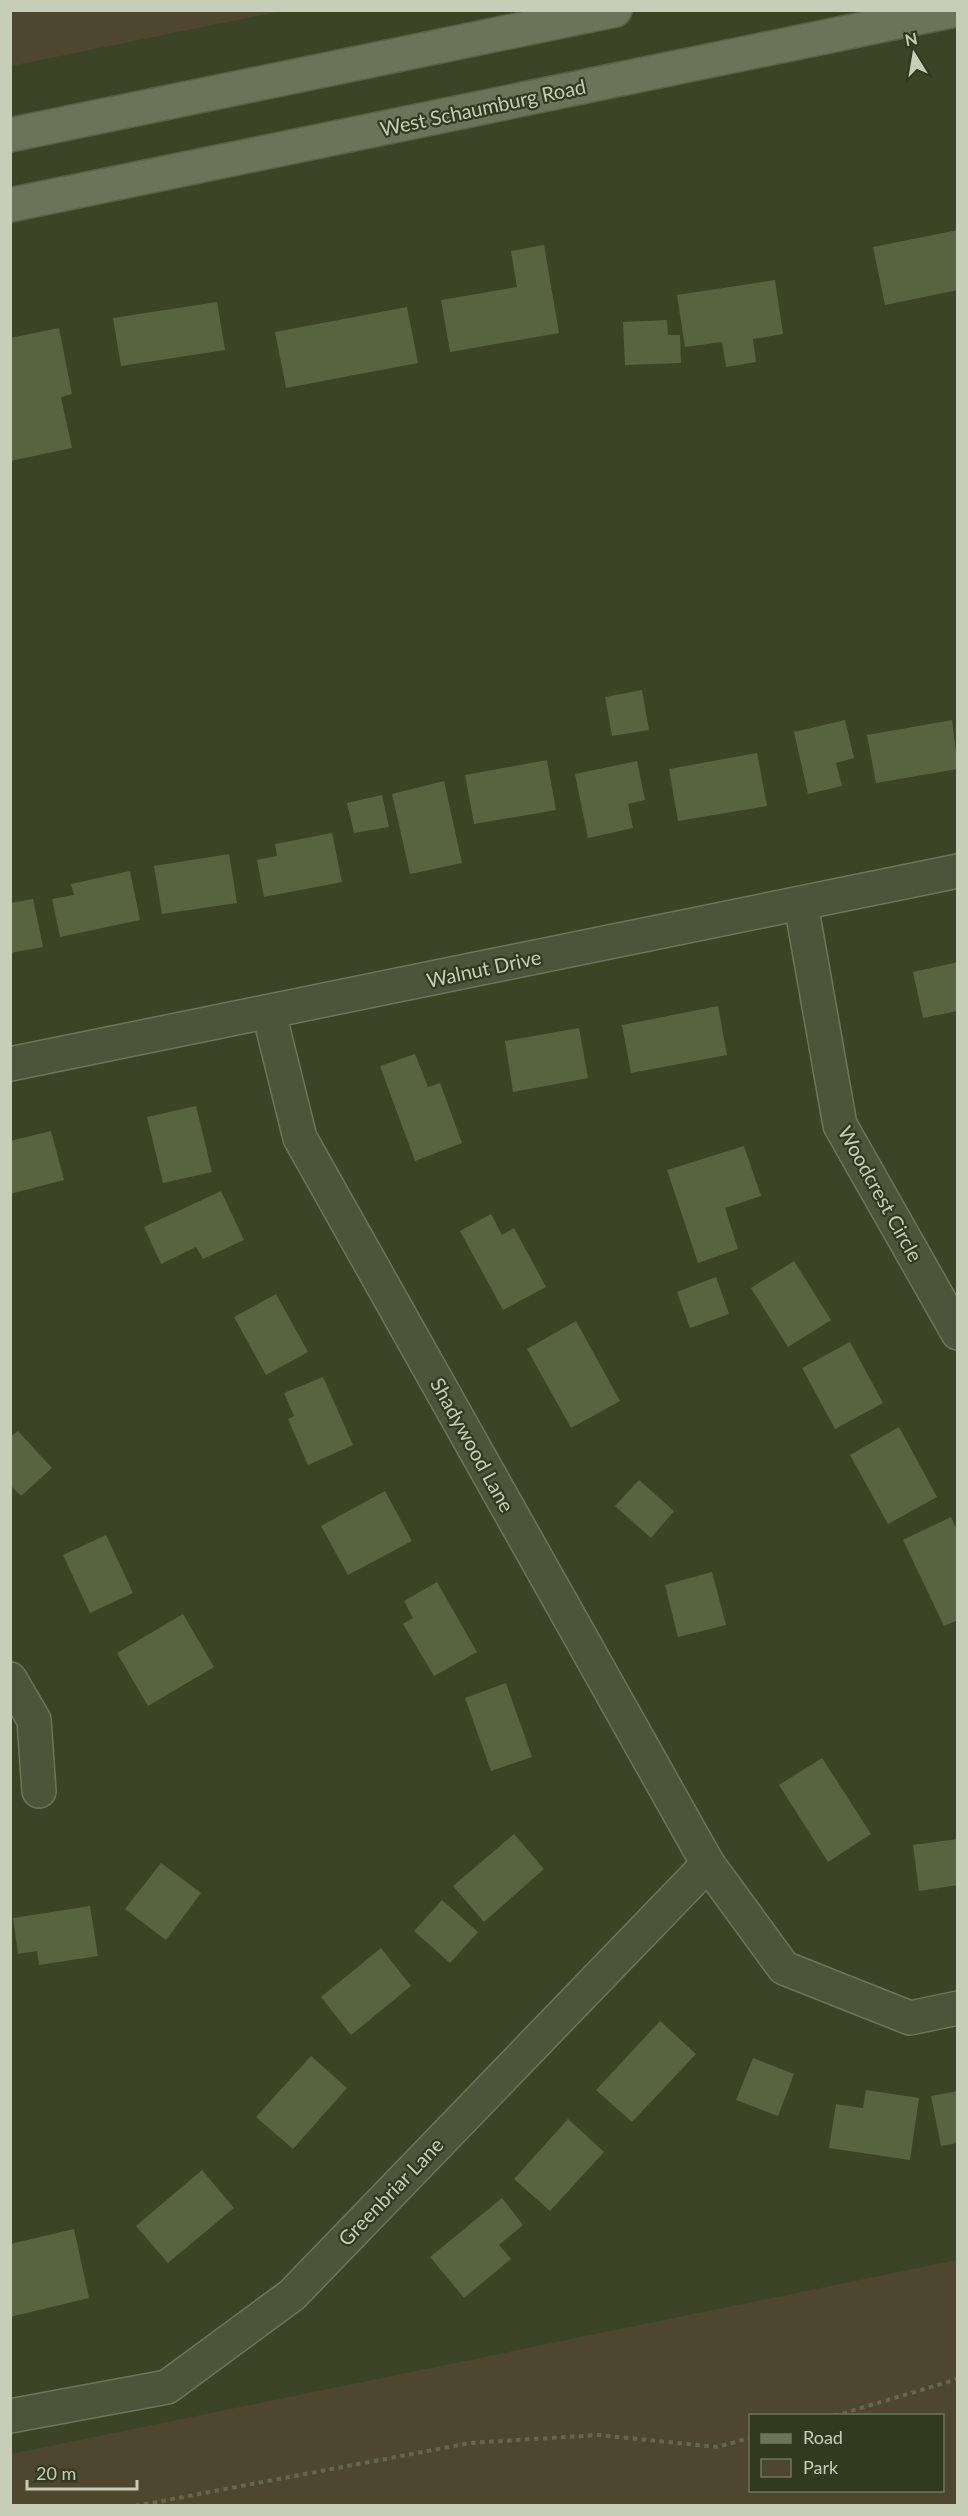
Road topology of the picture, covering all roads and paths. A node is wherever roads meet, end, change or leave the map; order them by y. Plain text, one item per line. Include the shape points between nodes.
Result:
1 (615, 10) edge
2 (955, 10) edge
3 (10, 135) edge
4 (10, 205) edge
5 (957, 871) edge
6 (801, 904) junction
7 (269, 1013) junction
8 (10, 1064) edge
9 (957, 1334) edge
10 (10, 1679) edge
11 (39, 1791) dead end
12 (708, 1864) junction
13 (957, 2008) edge
14 (957, 2379) edge
15 (837, 2414) edge
16 (10, 2416) edge
17 (749, 2438) edge
18 (135, 2505) edge

1 - 3 main road
2 - 4 main road, West Schaumburg Road
5 - 6 street, Walnut Drive
6 - 7 street, Walnut Drive
6 - 9 street, Woodcrest Circle via 840,1125
7 - 8 street, Walnut Drive
7 - 12 street, Shadywood Lane via 300,1138
10 - 11 street via 34,1720
12 - 13 street via 784,1968 910,2018
12 - 16 street, Greenbriar Lane via 292,2295 167,2387
14 - 15 path
17 - 18 path via 717,2447 598,2435 470,2443

